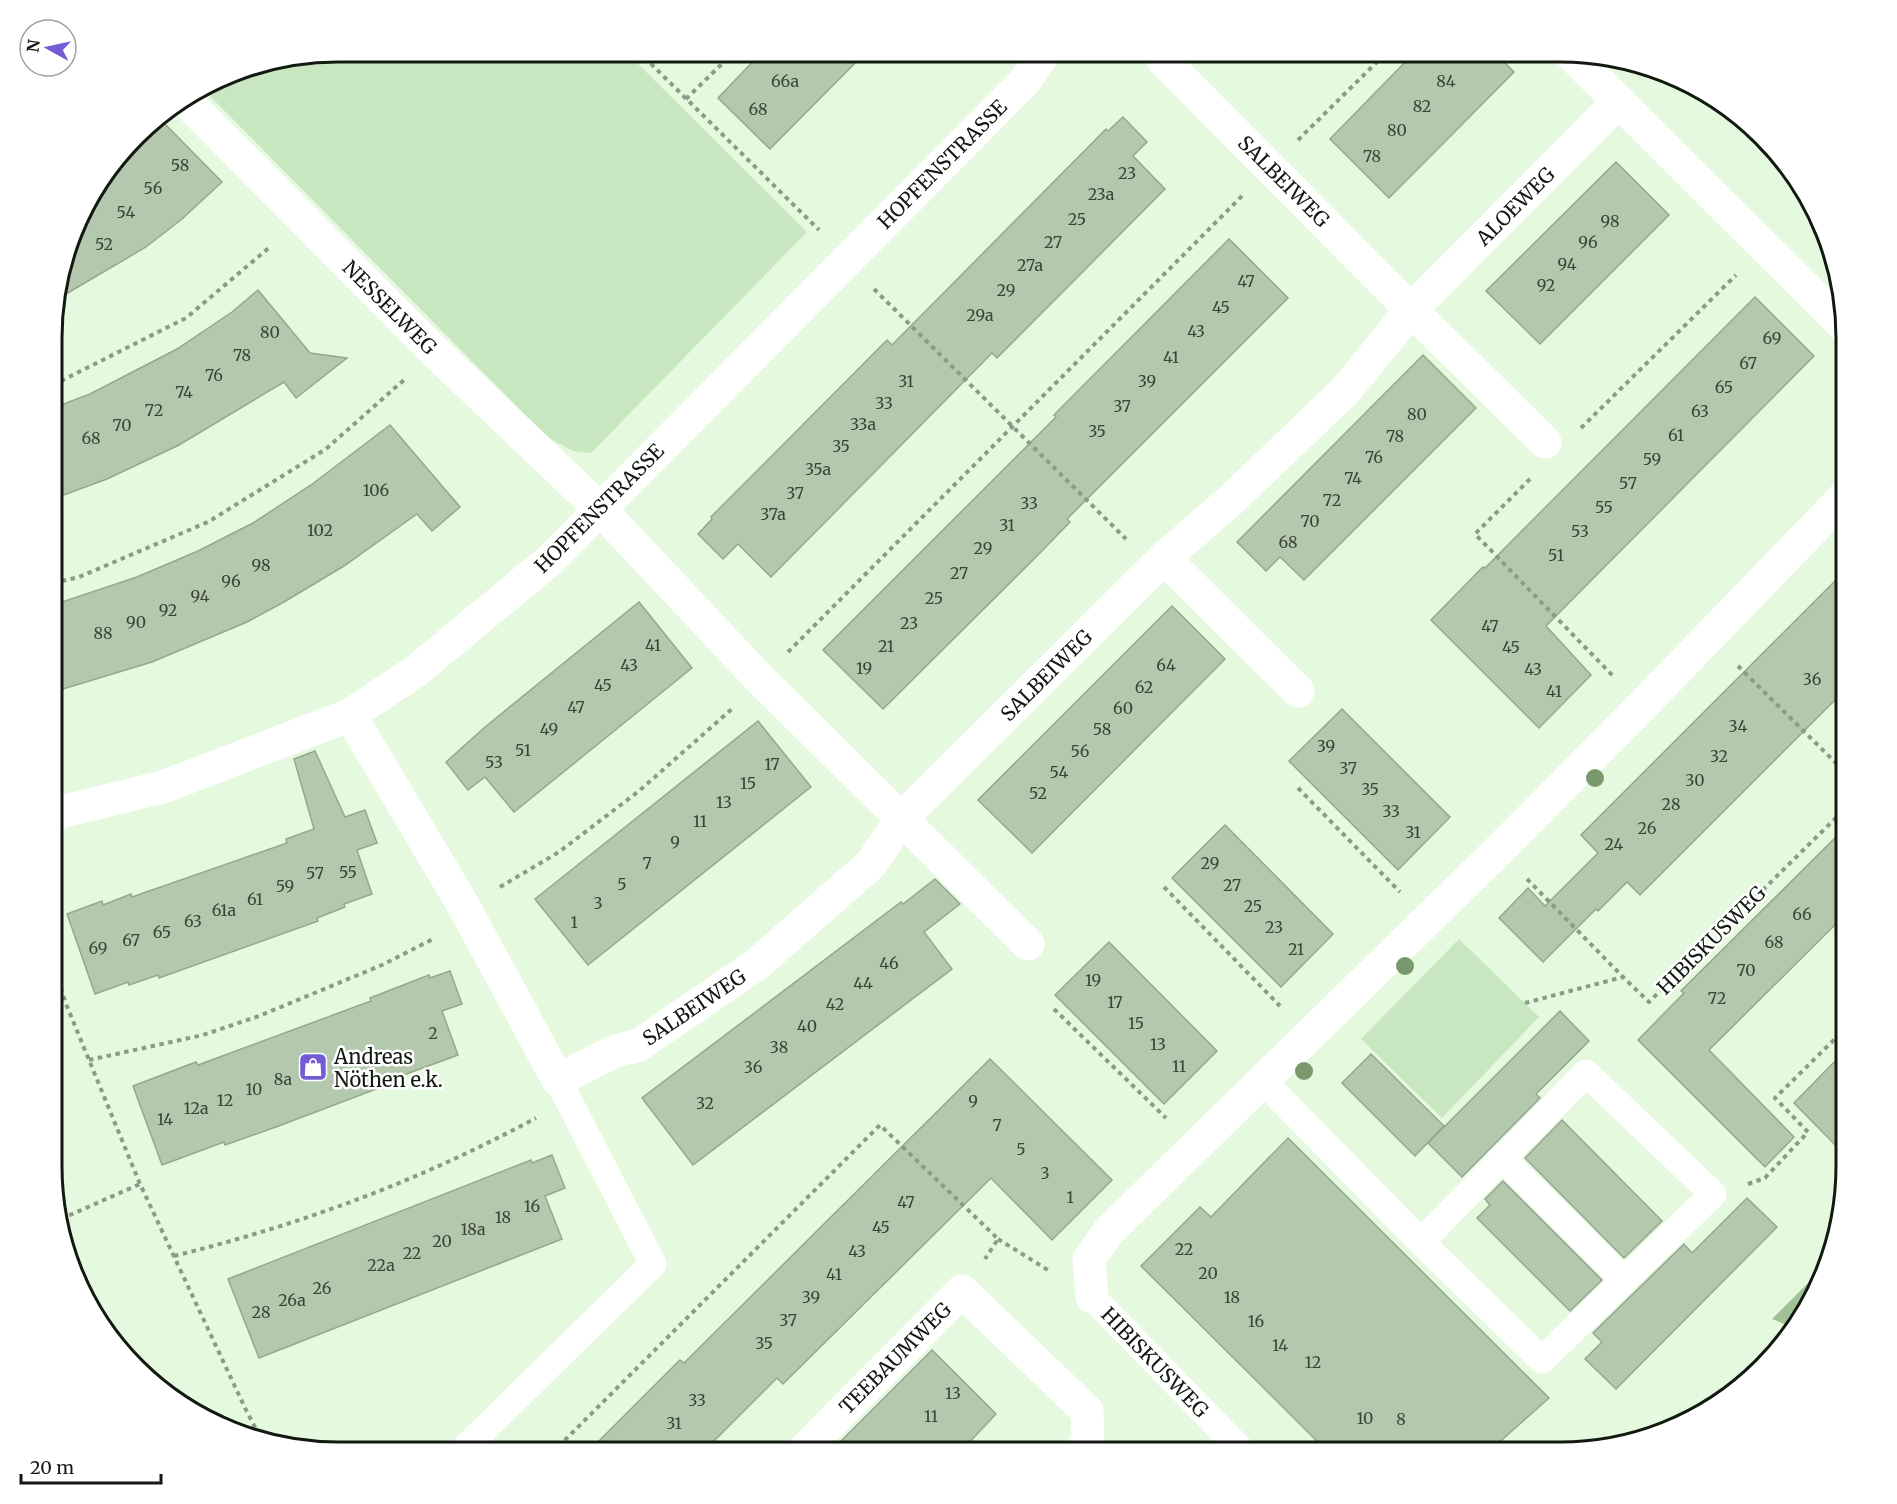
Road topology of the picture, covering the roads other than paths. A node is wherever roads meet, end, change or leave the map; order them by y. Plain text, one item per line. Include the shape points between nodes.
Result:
1 (1037, 62) edge
2 (1165, 62) edge
3 (1579, 62) edge
4 (1619, 101) junction
5 (190, 105) edge
6 (1411, 310) junction
7 (1835, 317) edge
8 (1550, 448) road end
9 (1835, 506) edge
10 (599, 508) junction
11 (1159, 563) junction
12 (1298, 691) dead end
13 (350, 715) junction
14 (62, 812) edge
15 (902, 818) junction
16 (1028, 944) dead end
17 (1263, 1081) junction
18 (563, 1090) junction
19 (1502, 1158) junction
20 (1421, 1242) junction
21 (1624, 1280) junction
22 (1092, 1296) joint
23 (471, 1442) edge
24 (812, 1442) edge
25 (1088, 1442) edge
26 (1233, 1442) edge

1 - 10 street, HOPFENSTRASSE via 1024,81
2 - 6 street, SALBEIWEG
3 - 4 street
4 - 6 street, ALOEWEG
4 - 7 street
5 - 10 street, NESSELWEG via 435,352
6 - 8 street, SALBEIWEG
6 - 11 street, SALBEIWEG via 1346,390
9 - 17 street, HIBISKUSWEG via 1499,850
10 - 13 street, HOPFENSTRASSE via 550,560 425,663
10 - 15 street via 759,678
11 - 12 street
11 - 15 street, SALBEIWEG
13 - 14 street, HOPFENSTRASSE via 163,787
13 - 18 street via 467,912
15 - 16 street
15 - 18 street, SALBEIWEG via 871,864 757,964 639,1046 613,1052
17 - 20 lane
17 - 22 street, HIBISKUSWEG via 1109,1231 1089,1259
18 - 23 lane via 653,1264
19 - 20 lane
19 - 21 lane
19 - 21 lane via 1586,1073 1713,1194
20 - 21 lane via 1542,1360
22 - 26 lane, HIBISKUSWEG
24 - 25 street, TEEBAUMWEG via 962,1291 1087,1411

